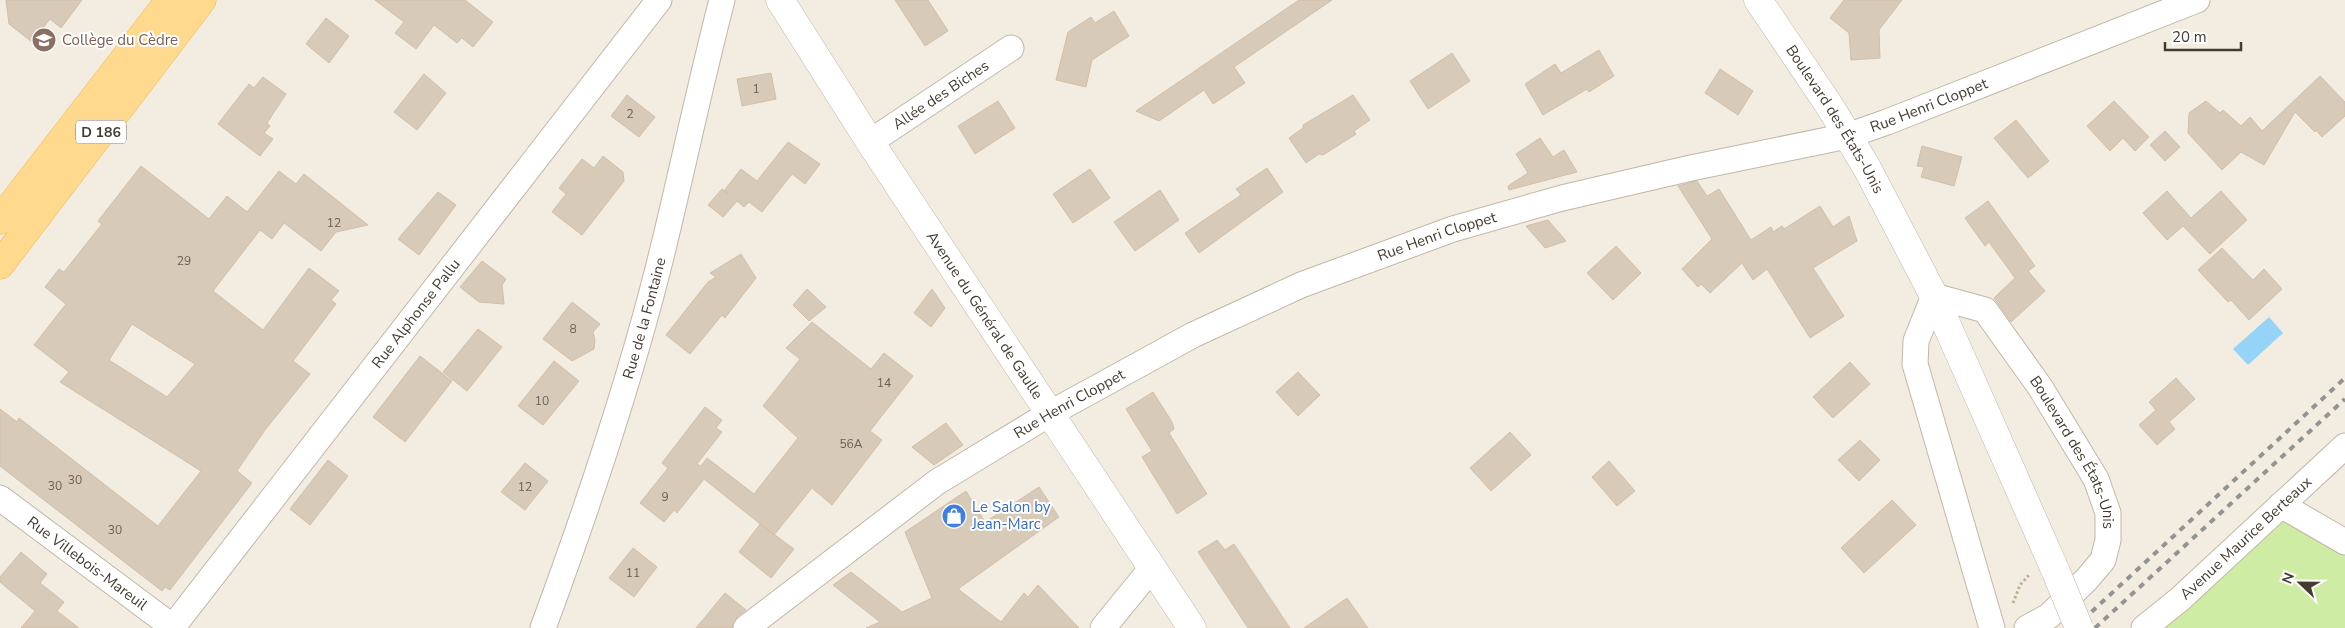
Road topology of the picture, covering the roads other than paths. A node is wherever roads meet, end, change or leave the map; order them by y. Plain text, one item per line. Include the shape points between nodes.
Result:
1 (170, 0) edge
2 (202, 0) edge
3 (659, 0) edge
4 (722, 0) edge
5 (780, 0) edge
6 (1758, 0) edge
7 (2197, 0) edge
8 (1011, 48) dead end
9 (1847, 136) junction
10 (870, 142) junction
11 (0, 220) edge
12 (0, 264) edge
13 (1934, 296) junction
14 (1049, 414) junction
15 (2345, 446) edge
16 (0, 498) edge
17 (2281, 505) junction
18 (2345, 542) edge
19 (1151, 569) junction
20 (2018, 619) edge
21 (173, 628) edge
22 (543, 628) edge
23 (746, 628) edge
24 (1103, 628) edge
25 (1192, 628) edge
26 (1992, 628) edge
27 (2079, 628) edge
28 (2144, 628) edge

1 - 11 main road, D 186
2 - 12 main road, D 186
3 - 21 street, Rue Alphonse Pallu
4 - 22 street, Rue de la Fontaine via 628,378
5 - 10 street, Avenue du Général de Gaulle
6 - 9 street, Boulevard des États-Unis
7 - 9 street, Rue Henri Cloppet
8 - 10 street, Allée des Biches
9 - 13 street, Boulevard des États-Unis
9 - 14 street, Rue Henri Cloppet via 1580,194 1453,229 1301,285 1193,335
10 - 14 street, Avenue du Général de Gaulle
13 - 20 street, Boulevard des États-Unis via 1985,310 2040,387 2096,479 2108,513 2108,540 2102,560 2087,579 2049,616
13 - 26 street via 1916,341 1915,364
13 - 27 street, Boulevard des États-Unis, bridge
14 - 19 street, Avenue du Général de Gaulle
14 - 23 street, Rue Henri Cloppet via 937,482
15 - 17 street, Avenue Maurice Berteaux
16 - 21 street, Rue Villebois-Mareuil
17 - 18 street
17 - 28 street, Avenue Maurice Berteaux
19 - 24 street
19 - 25 street, Avenue du Général de Gaulle

